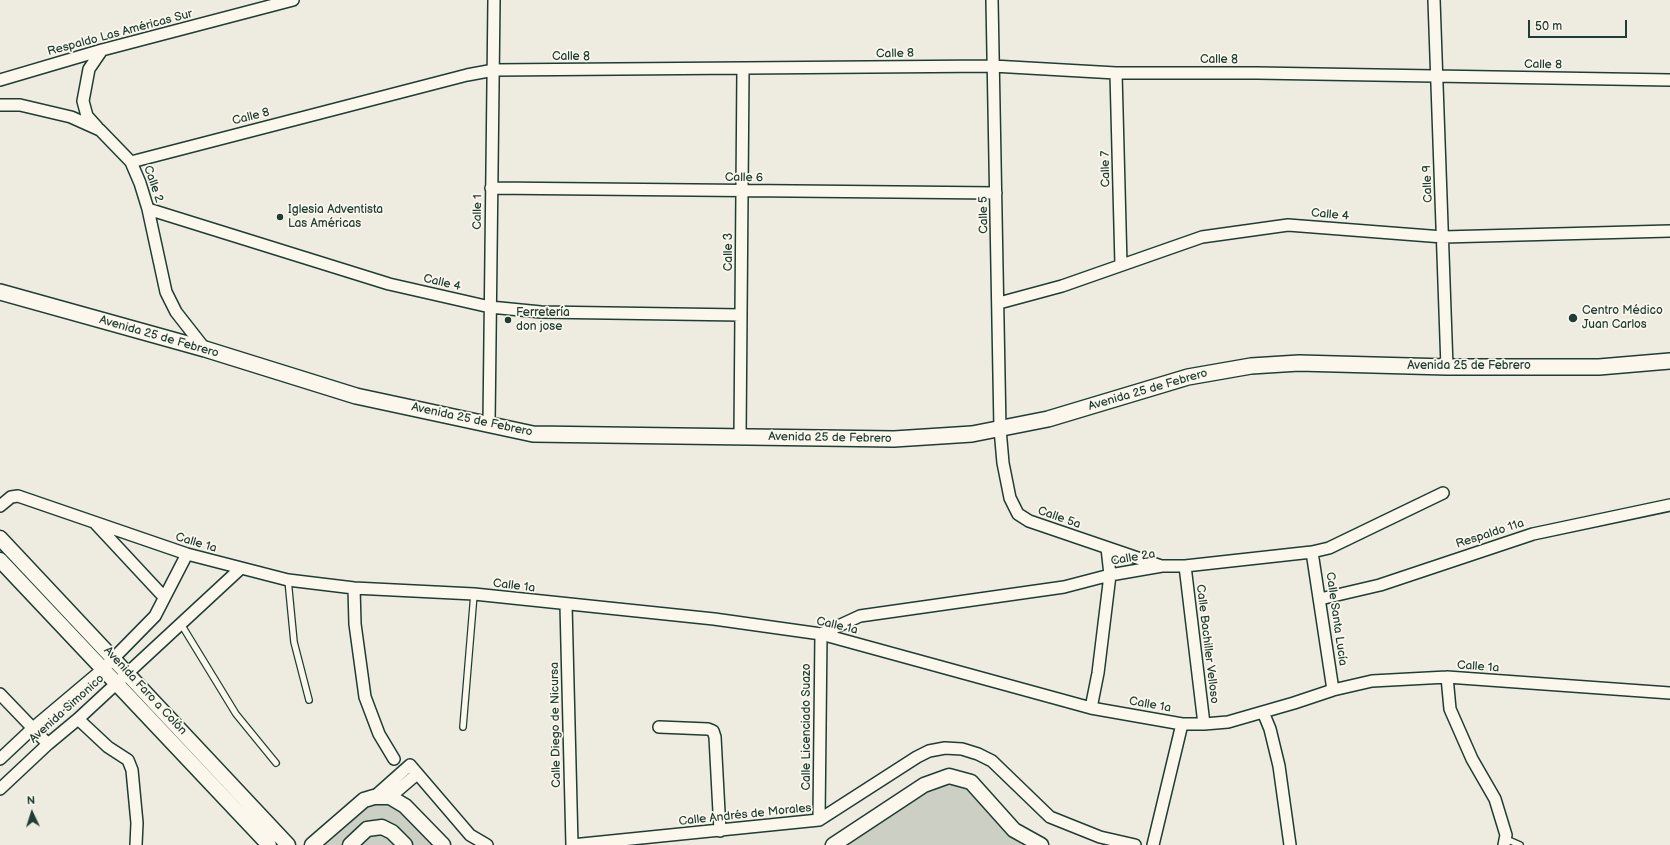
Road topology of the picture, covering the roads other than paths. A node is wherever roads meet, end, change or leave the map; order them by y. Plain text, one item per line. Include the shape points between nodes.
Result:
1 (293, 0) edge
2 (494, 0) edge
3 (992, 0) edge
4 (1434, 0) edge
5 (102, 50) junction
6 (993, 66) junction
7 (744, 69) junction
8 (494, 70) junction
9 (1116, 73) junction
10 (1436, 76) junction
11 (0, 80) edge
12 (1670, 80) edge
13 (0, 105) edge
14 (100, 130) junction
15 (131, 162) junction
16 (491, 188) junction
17 (742, 191) junction
18 (996, 193) junction
19 (148, 209) junction
20 (1670, 231) edge
21 (1443, 237) junction
22 (1121, 265) junction
23 (0, 292) edge
24 (999, 303) junction
25 (490, 307) junction
26 (741, 316) junction
27 (204, 349) junction
28 (1670, 361) edge
29 (1447, 367) junction
30 (489, 424) junction
31 (1000, 429) junction
32 (740, 436) junction
33 (1443, 493) dead end
34 (1670, 505) edge
35 (0, 506) edge
36 (94, 522) junction
37 (0, 538) edge
38 (1107, 548) junction
39 (1312, 552) junction
40 (187, 554) junction
41 (0, 560) edge
42 (1162, 566) junction
43 (1184, 566) junction
44 (240, 569) junction
45 (1110, 576) junction
46 (288, 580) junction
47 (354, 588) junction
48 (474, 594) junction
49 (164, 597) junction
50 (1320, 599) junction
51 (566, 605) junction
52 (181, 624) junction
53 (821, 634) junction
54 (114, 657) junction
55 (103, 669) junction
56 (128, 673) junction
57 (1447, 677) junction
58 (116, 683) junction
59 (1333, 690) junction
60 (1670, 693) edge
61 (0, 694) edge
62 (309, 700) dead end
63 (1091, 708) junction
64 (1263, 712) junction
65 (78, 719) junction
66 (1182, 724) junction
67 (1204, 724) junction
68 (463, 727) dead end
69 (659, 727) dead end
70 (33, 728) junction
71 (48, 744) junction
72 (0, 759) edge
73 (394, 759) dead end
74 (276, 764) dead end
75 (413, 769) junction
76 (0, 789) edge
77 (374, 797) junction
78 (390, 797) junction
79 (819, 820) junction
80 (720, 831) junction
81 (1505, 842) edge
82 (136, 845) edge
83 (269, 845) edge
84 (288, 845) edge
85 (312, 845) edge
86 (350, 845) edge
87 (405, 845) edge
88 (443, 845) edge
89 (487, 845) edge
90 (572, 845) edge
91 (833, 845) edge
92 (1041, 845) edge
93 (1136, 845) edge
94 (1153, 845) edge
95 (1290, 845) edge
96 (1520, 845) edge

1 - 5 street, Respaldo Las Américas Sur
2 - 8 street, Calle 1
3 - 6 street, Calle 5
4 - 10 street, Calle 9
5 - 11 street, Respaldo Las Américas Sur
5 - 14 street via 89,69 83,101 87,116
6 - 7 street, Calle 8
6 - 9 street, Calle 8
6 - 18 street, Calle 5
7 - 8 street, Calle 8
7 - 17 street, Calle 3
8 - 15 street, Calle 8
8 - 16 street, Calle 1
9 - 10 street, Calle 8
9 - 22 street, Calle 7
10 - 12 street, Calle 8
10 - 21 street, Calle 9
13 - 14 street, Calle 2 via 20,105 71,117
14 - 15 street, Calle 2
15 - 19 street, Calle 2
16 - 17 street, Calle 6
16 - 25 street, Calle 1
17 - 18 street, Calle 6
17 - 26 street, Calle 3
18 - 24 street, Calle 5
19 - 25 street, Calle 4 via 389,284
19 - 27 street, Calle 2 via 166,292 176,312
20 - 21 street, Calle 4
21 - 22 street, Calle 4 via 1288,225 1202,237
21 - 29 street, Calle 9
22 - 24 street, Calle 4 via 1062,286
23 - 27 main road, Avenida 25 de Febrero
24 - 31 street, Calle 5
25 - 26 street, Calle 4 via 541,312
25 - 30 street, Calle 1
26 - 32 street, Calle 3
27 - 30 main road, Avenida 25 de Febrero via 356,396
28 - 29 main road, Avenida 25 de Febrero via 1599,367
29 - 31 main road, Avenida 25 de Febrero via 1299,363 1251,366 1188,377 1048,419
30 - 32 main road, Avenida 25 de Febrero via 533,434
31 - 32 main road, Avenida 25 de Febrero via 972,434 894,439
31 - 38 street, Calle 5a via 1008,491 1018,514 1029,521
33 - 39 street, Calle 2a via 1329,548
34 - 50 street, Respaldo 11a via 1533,534 1380,585
35 - 36 street, Calle 1a via 11,497 18,496
36 - 40 street, Calle 1a
36 - 49 street
37 - 54 street, Avenida Faro a Colón
38 - 42 street, Calle 5a
38 - 45 street
39 - 43 street, Calle 2a
39 - 50 street, Calle Santa Lucía
40 - 44 street, Calle 1a
40 - 49 street, Avenida Simonico
41 - 55 street, Avenida Faro a Colón
42 - 43 street, Calle 2a
42 - 45 street, Calle 2a
43 - 67 street, Calle Bachiller Velloso
44 - 46 street, Calle 1a
44 - 52 street, Avenida Simonico
45 - 53 street, Calle 2a via 1064,587 860,616
45 - 63 street
46 - 47 street, Calle 1a
46 - 62 lane via 294,642
47 - 48 street, Calle 1a
47 - 73 street via 355,624 365,697 379,734
48 - 51 street, Calle 1a
48 - 68 lane
49 - 54 street, Avenida Simonico via 155,616
50 - 59 street, Calle Santa Lucía
51 - 53 street, Calle 1a via 714,619
51 - 90 street, Calle Diego de Nicursa
52 - 56 street, Avenida Simonico
52 - 74 lane via 236,714
53 - 63 street, Calle 1a
53 - 79 street, Calle Licenciado Suazo
54 - 55 street, Avenida Simonico
54 - 56 street, Avenida Faro a Colón
55 - 58 street, Avenida Faro a Colón
55 - 70 street, Avenida Simonico
56 - 58 street, Avenida Simonico
56 - 84 street, Avenida Faro a Colón
57 - 59 street, Calle 1a via 1372,681
57 - 60 street, Calle 1a
57 - 81 street via 1450,709 1472,759 1495,799
58 - 65 street, Avenida Simonico
58 - 83 street, Avenida Faro a Colón
59 - 64 street, Calle 1a
61 - 70 street
63 - 66 street, Calle 1a
64 - 67 street, Calle 1a via 1228,722
64 - 95 street via 1280,766
65 - 71 street, Avenida Simonico
65 - 82 street via 108,748 128,760 132,770 137,823
66 - 67 street, Calle 1a
66 - 94 street
69 - 80 street via 713,731
70 - 71 street
70 - 72 street, Avenida Simonico
71 - 76 street, Avenida Simonico
75 - 77 street
75 - 78 street
75 - 89 street via 470,835
77 - 78 street
77 - 85 street via 364,800
78 - 88 street via 405,806
79 - 80 street, Calle Andrés de Morales
79 - 93 street, Calle Andrés de Morales via 917,757 944,748 978,754 992,761 1050,817 1100,838
80 - 90 street, Calle Andrés de Morales
81 - 96 lane
86 - 87 street via 367,829 382,827 392,832
91 - 92 street via 924,784 949,776 971,782 1014,830

